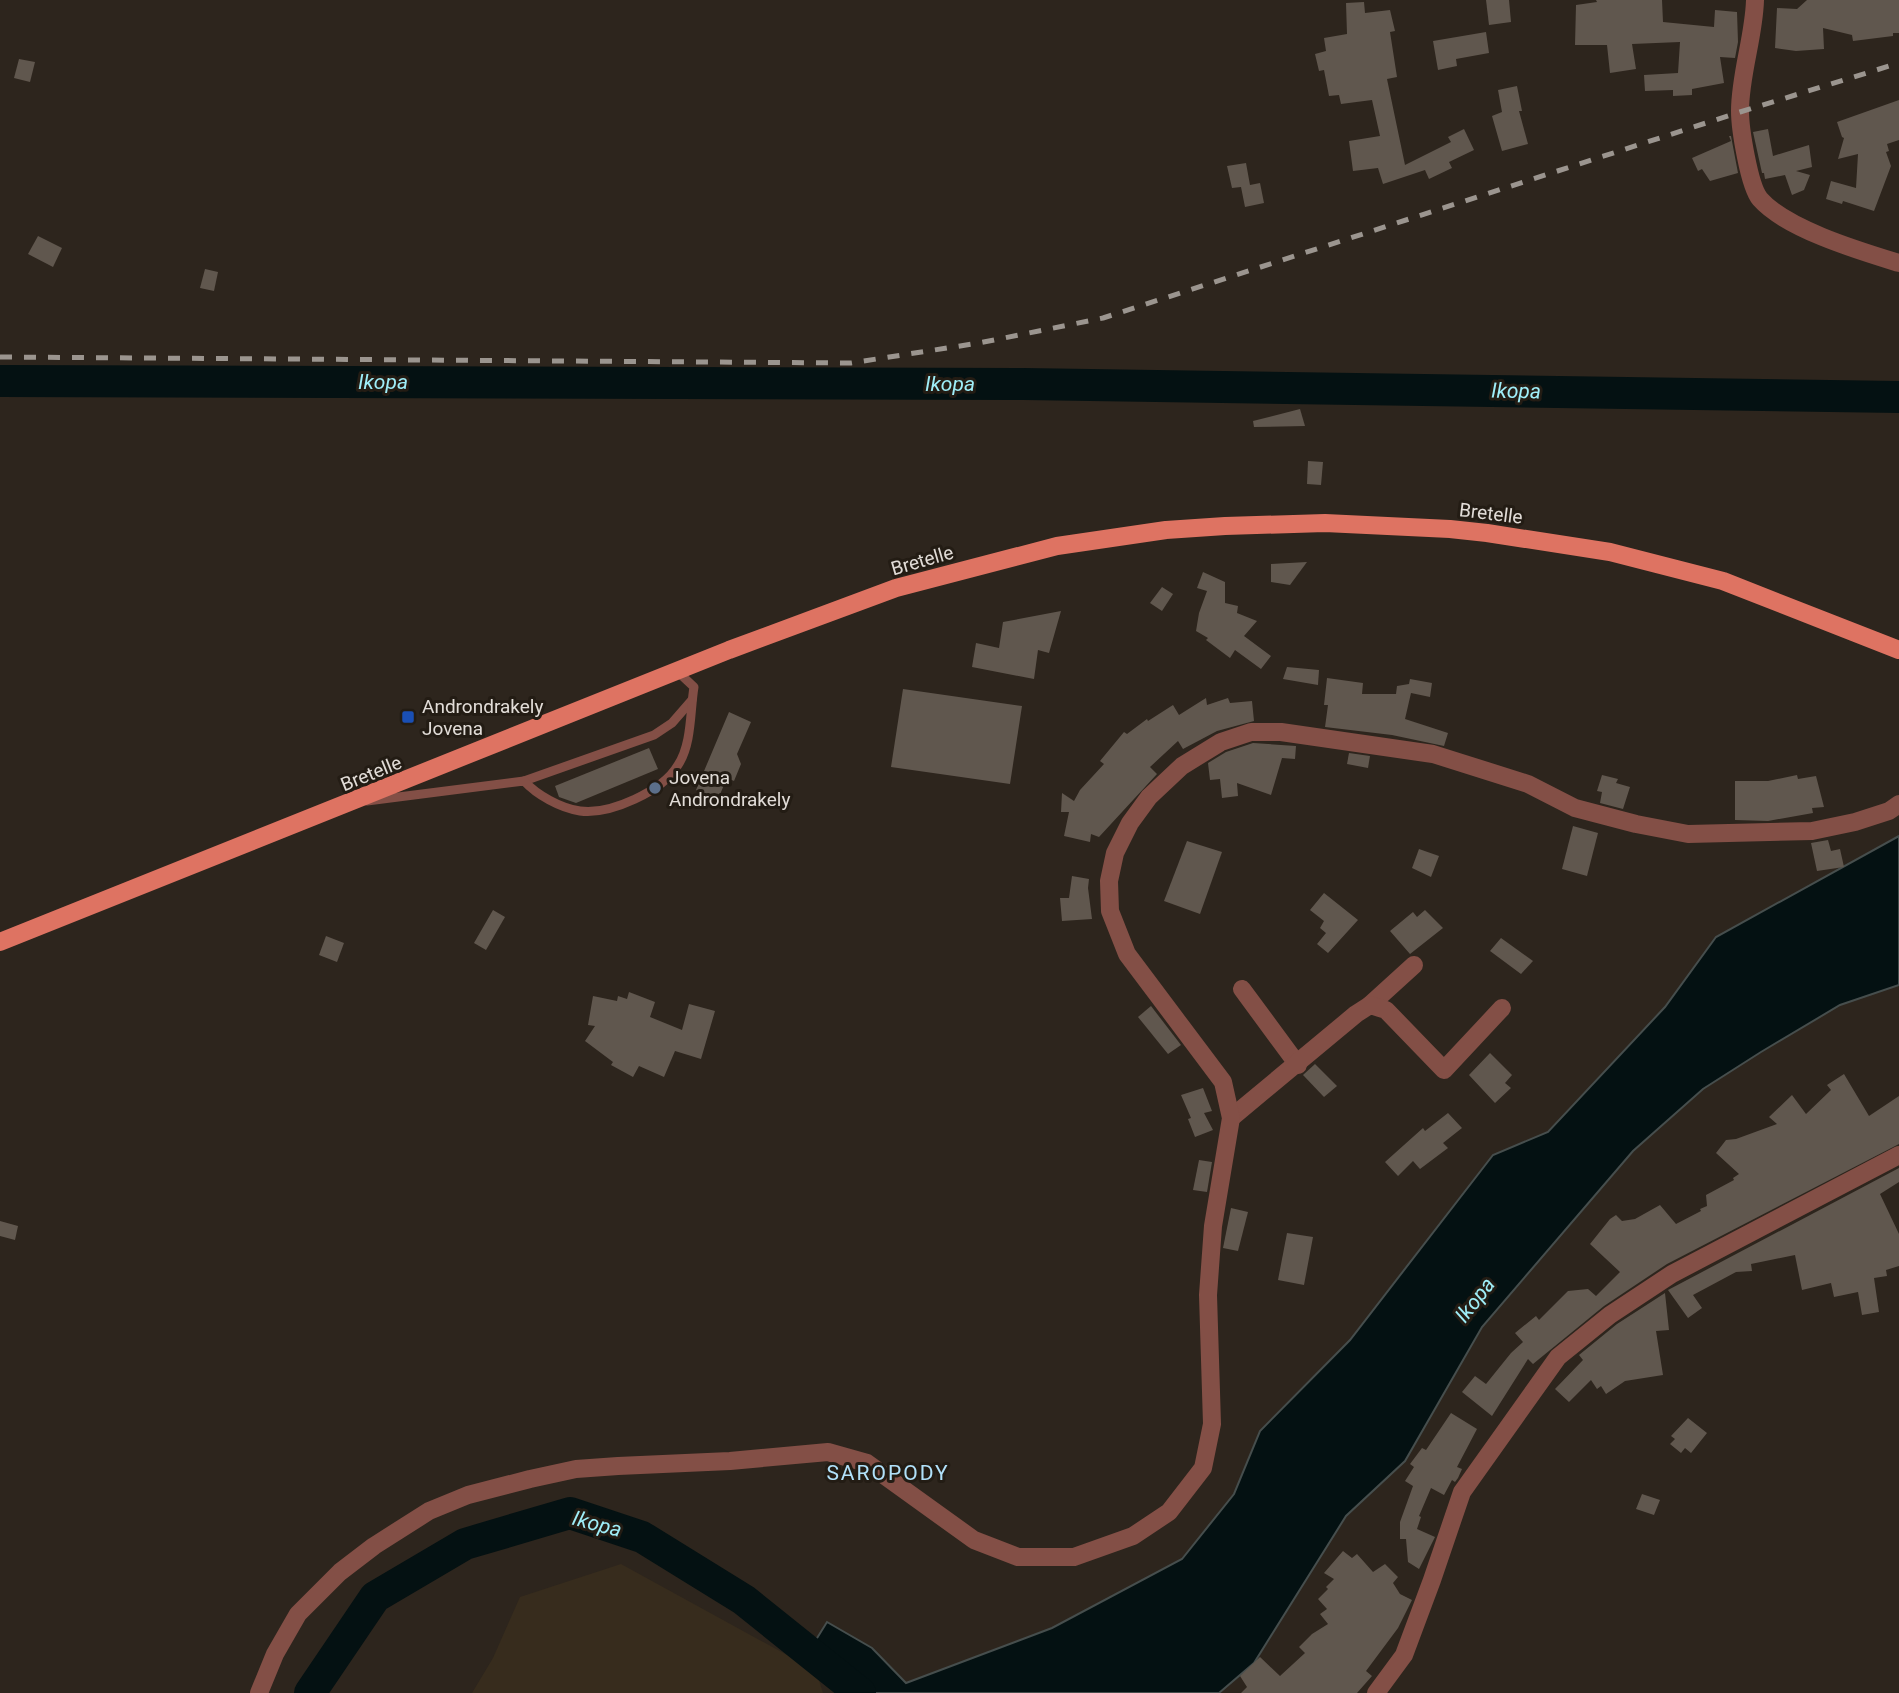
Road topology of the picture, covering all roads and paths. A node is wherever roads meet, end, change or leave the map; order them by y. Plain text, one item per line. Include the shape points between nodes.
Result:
1 (1755, 0) edge
2 (1899, 262) edge
3 (1899, 650) edge
4 (678, 671) junction
5 (692, 700) junction
6 (524, 781) junction
7 (351, 803) junction
8 (1899, 804) edge
9 (0, 942) edge
10 (1414, 965) dead end
11 (1242, 989) dead end
12 (1370, 1005) junction
13 (1502, 1008) dead end
14 (1298, 1065) junction
15 (1231, 1118) junction
16 (1899, 1155) edge
17 (259, 1693) edge
18 (1376, 1693) edge

1 - 2 street via 1740,112 1747,164 1758,197 1795,224
3 - 4 main road, Bretelle via 1723,581 1610,552 1450,529 1325,523 1166,530 1057,546 895,589
4 - 5 lane via 694,687
4 - 7 main road, Bretelle
5 - 6 lane via 654,735
5 - 6 lane via 685,752 654,790 612,807 581,811 535,793
6 - 7 lane
7 - 9 main road, Bretelle
8 - 15 street via 1855,822 1812,831 1688,834 1575,808 1528,784 1433,754 1281,732 1251,732 1220,742 1182,766 1149,797 1115,853 1109,881 1111,911 1127,954 1223,1082
10 - 12 street
11 - 14 street
12 - 13 street via 1386,1010 1444,1070
12 - 14 street
14 - 15 street
15 - 17 street via 1213,1226 1208,1295 1212,1424 1203,1468 1169,1512 1133,1536 1074,1557 1018,1557 974,1540 867,1463 828,1452 576,1469 468,1495 429,1511 374,1546 298,1614
16 - 18 street via 1672,1274 1558,1357 1462,1492 1404,1655

